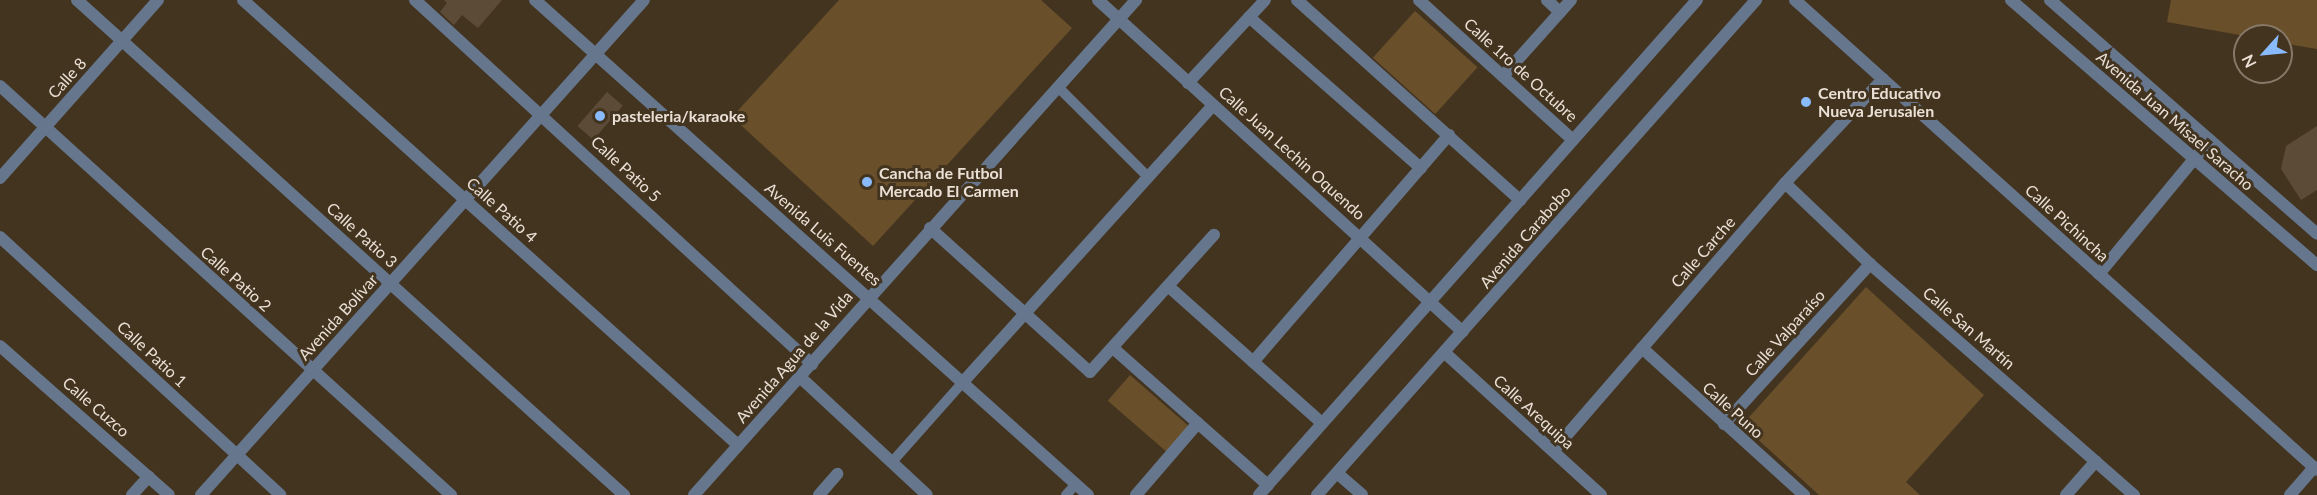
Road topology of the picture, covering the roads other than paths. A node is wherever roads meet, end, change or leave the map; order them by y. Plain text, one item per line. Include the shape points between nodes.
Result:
1 (77, 0) edge
2 (158, 0) edge
3 (243, 0) edge
4 (415, 0) edge
5 (535, 0) edge
6 (644, 0) edge
7 (1098, 0) edge
8 (1136, 0) edge
9 (1265, 0) edge
10 (1297, 0) edge
11 (1419, 0) edge
12 (1547, 0) edge
13 (1570, 0) edge
14 (1697, 0) edge
15 (1756, 0) edge
16 (1795, 0) edge
17 (2011, 0) edge
18 (2050, 0) edge
19 (1560, 12) junction
20 (1249, 17) junction
21 (1119, 19) junction
22 (121, 42) junction
23 (595, 56) junction
24 (1503, 76) junction
25 (1883, 79) junction
26 (1188, 83) junction
27 (0, 86) edge
28 (1058, 87) junction
29 (1213, 105) junction
30 (543, 114) junction
31 (45, 128) junction
32 (1449, 135) junction
33 (1573, 140) junction
34 (2210, 140) junction
35 (2194, 159) junction
36 (1421, 168) junction
37 (1148, 177) junction
38 (0, 178) edge
39 (1785, 183) junction
40 (466, 200) junction
41 (1520, 200) junction
42 (930, 228) junction
43 (2317, 234) edge
44 (1214, 235) dead end
45 (0, 237) edge
46 (1362, 237) junction
47 (1870, 264) junction
48 (2317, 265) edge
49 (2099, 274) junction
50 (391, 284) junction
51 (1168, 286) junction
52 (869, 296) junction
53 (1431, 302) junction
54 (1025, 314) junction
55 (1463, 332) junction
56 (0, 346) edge
57 (1113, 348) junction
58 (1642, 348) junction
59 (1444, 353) junction
60 (1253, 362) junction
61 (812, 364) junction
62 (313, 370) junction
63 (800, 378) junction
64 (963, 382) junction
65 (1198, 423) junction
66 (1322, 423) junction
67 (1724, 424) junction
68 (738, 446) junction
69 (1553, 451) junction
70 (237, 454) junction
71 (2096, 461) junction
72 (892, 462) junction
73 (2315, 469) edge
74 (1336, 473) junction
75 (837, 474) dead end
76 (149, 476) junction
77 (1076, 484) junction
78 (1268, 485) junction
79 (701, 492) edge
80 (132, 495) edge
81 (169, 495) edge
82 (201, 495) edge
83 (281, 495) edge
84 (451, 495) edge
85 (624, 495) edge
86 (819, 495) edge
87 (927, 495) edge
88 (1066, 495) edge
89 (1088, 495) edge
90 (1136, 495) edge
91 (1259, 495) edge
92 (1317, 495) edge
93 (1362, 495) edge
94 (1601, 495) edge
95 (1804, 495) edge
96 (2066, 495) edge
97 (2134, 495) edge
98 (2290, 495) edge

1 - 22 street, Calle Patio 3
2 - 22 street, Calle 8
3 - 40 street, Calle Patio 4
4 - 30 street, Calle Patio 5
5 - 23 street, Avenida Luis Fuentes
6 - 23 street, Avenida Bolívar
7 - 21 street, Calle Juan Lechin Oquendo
8 - 21 street, Avenida Agua de la Vida
9 - 20 street
10 - 32 street
11 - 24 street, Calle 1ro de Octubre
12 - 19 street
13 - 19 street
14 - 33 street, Avenida Carabobo
15 - 55 street, Avenida Carabobo
16 - 25 street, Calle Pichincha
17 - 35 street, Avenida Juan Misael Saracho
18 - 34 street, Avenida Juan Misael Saracho
19 - 24 street
20 - 26 street
20 - 36 street
21 - 26 street, Calle Juan Lechin Oquendo
21 - 28 street, Avenida Agua de la Vida
22 - 31 street, Calle 8
22 - 50 street, Calle Patio 3
23 - 30 street, Avenida Bolívar
23 - 52 street, Avenida Luis Fuentes
24 - 33 street, Calle 1ro de Octubre
25 - 39 street, Calle Carche
25 - 49 street, Calle Pichincha
26 - 29 street, Calle Juan Lechin Oquendo
27 - 31 street, Calle Patio 2
28 - 37 lane
28 - 42 street, Avenida Agua de la Vida
29 - 37 street
29 - 46 street, Calle Juan Lechin Oquendo
30 - 40 street, Avenida Bolívar
30 - 61 street, Calle Patio 5
31 - 38 street, Calle 8
31 - 62 street, Calle Patio 2
32 - 36 street
32 - 41 street
33 - 41 street, Avenida Carabobo
34 - 35 street
34 - 43 street, Avenida Juan Misael Saracho
35 - 48 street, Avenida Juan Misael Saracho
35 - 49 street
36 - 46 street
37 - 54 street
39 - 47 street, Calle San Martín
39 - 58 street, Calle Carche
40 - 50 street, Avenida Bolívar
40 - 68 street, Calle Patio 4
41 - 53 street, Avenida Carabobo
42 - 52 street, Avenida Agua de la Vida
42 - 54 street
44 - 51 street
45 - 70 street, Calle Patio 1
46 - 53 street, Calle Juan Lechin Oquendo
46 - 60 street
47 - 67 street, Calle Valparaíso
47 - 71 street, Calle San Martín
49 - 73 street, Calle Pichincha
50 - 62 street, Avenida Bolívar
50 - 85 street, Calle Patio 3
51 - 57 street
51 - 60 street
52 - 61 street, Avenida Agua de la Vida
52 - 64 street, Avenida Luis Fuentes
53 - 55 street, Calle Juan Lechin Oquendo
53 - 66 street, Avenida Carabobo
54 - 57 street via 1090,372
54 - 64 street
55 - 59 street, Avenida Carabobo
56 - 76 street, Calle Cuzco
57 - 65 street
58 - 67 street, Calle Puno
58 - 69 street, Calle Carche
59 - 69 street, Calle Arequipa
59 - 74 street, Avenida Carabobo
60 - 66 street
61 - 63 street, Avenida Agua de la Vida
62 - 70 street, Avenida Bolívar
62 - 84 street, Calle Patio 2
63 - 68 street, Avenida Agua de la Vida
63 - 72 street
64 - 72 lane
64 - 77 street, Avenida Luis Fuentes
65 - 78 street
65 - 90 street
66 - 78 street, Avenida Carabobo
67 - 95 street, Calle Puno
68 - 79 street, Avenida Agua de la Vida
69 - 94 street, Calle Arequipa
70 - 82 street, Avenida Bolívar
70 - 83 street, Calle Patio 1
71 - 96 street
71 - 97 street, Calle San Martín
72 - 87 street
73 - 98 street
74 - 92 street, Avenida Carabobo
74 - 93 street
75 - 86 street
76 - 80 street
76 - 81 street, Calle Cuzco
77 - 88 lane
77 - 89 street, Avenida Luis Fuentes
78 - 91 street, Avenida Carabobo

